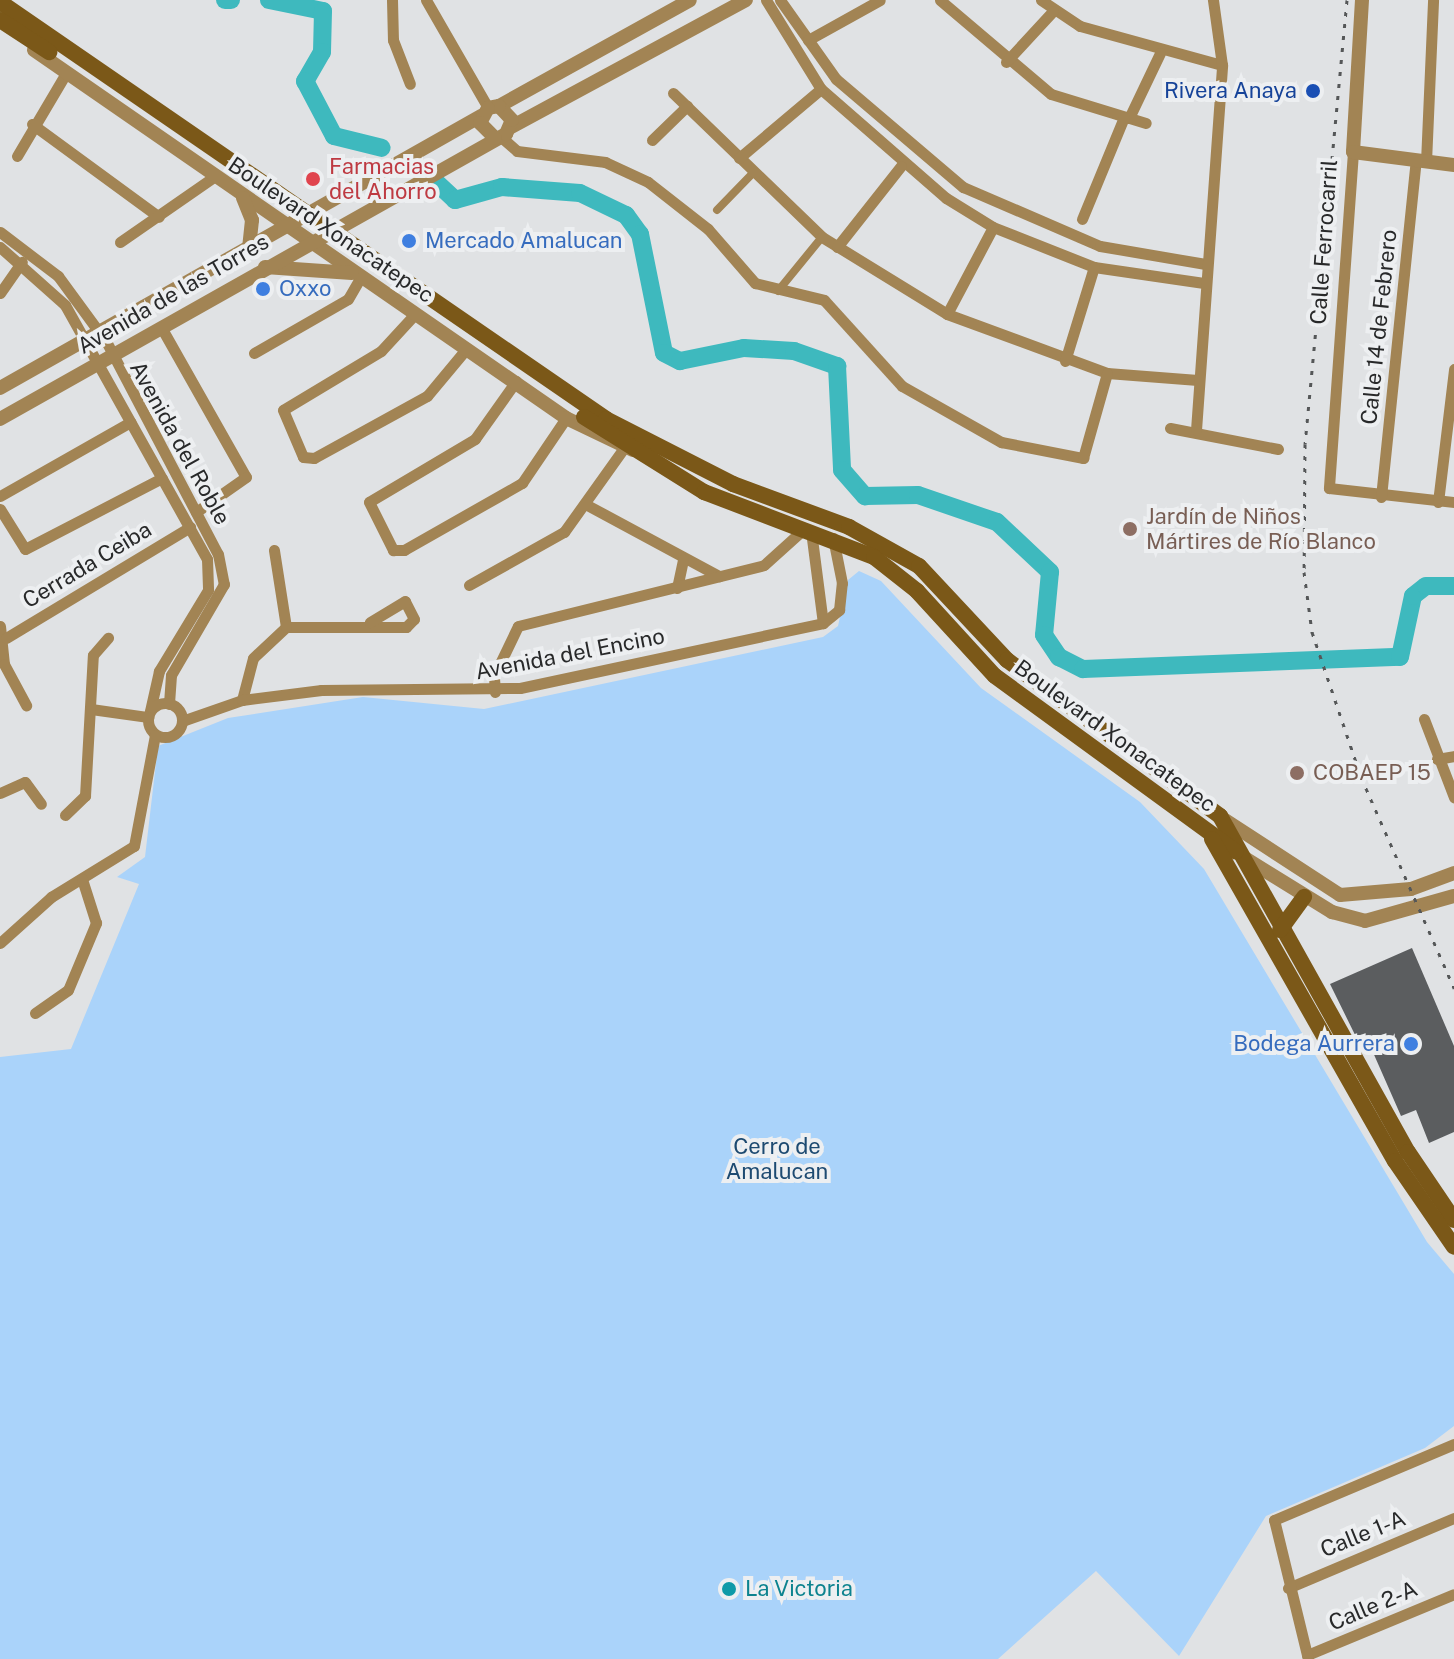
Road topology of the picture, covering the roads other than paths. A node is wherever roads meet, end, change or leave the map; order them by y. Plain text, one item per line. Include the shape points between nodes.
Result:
1 (392, 0) edge
2 (426, 0) edge
3 (690, 0) edge
4 (746, 0) edge
5 (766, 0) edge
6 (780, 0) edge
7 (880, 0) edge
8 (940, 0) edge
9 (1041, 0) edge
10 (1213, 0) edge
11 (1362, 0) edge
12 (1433, 0) edge
13 (0, 2) edge
14 (1053, 11) junction
15 (8, 24) edge
16 (808, 40) junction
17 (1160, 53) junction
18 (1006, 62) junction
19 (1222, 65) junction
20 (66, 73) junction
21 (410, 84) dead end
22 (821, 89) junction
23 (673, 93) dead end
24 (687, 106) junction
25 (489, 110) junction
26 (1127, 117) junction
27 (1146, 123) dead end
28 (32, 124) junction
29 (503, 134) junction
30 (652, 140) dead end
31 (432, 149) junction
32 (1353, 152) junction
33 (17, 156) dead end
34 (739, 158) junction
35 (1421, 161) junction
36 (1454, 165) edge
37 (440, 166) junction
38 (901, 166) junction
39 (754, 172) junction
40 (214, 177) junction
41 (285, 191) junction
42 (243, 198) junction
43 (717, 210) dead end
44 (316, 213) junction
45 (268, 214) junction
46 (159, 217) junction
47 (1082, 219) dead end
48 (334, 227) junction
49 (993, 227) junction
50 (288, 228) junction
51 (0, 232) edge
52 (822, 237) junction
53 (120, 242) dead end
54 (307, 242) junction
55 (358, 243) junction
56 (0, 247) edge
57 (837, 247) junction
58 (249, 250) junction
59 (22, 262) junction
60 (1205, 264) junction
61 (265, 267) junction
62 (1094, 267) junction
63 (352, 273) junction
64 (1204, 283) junction
65 (778, 291) junction
66 (0, 293) edge
67 (415, 314) junction
68 (947, 314) junction
69 (161, 327) junction
70 (91, 337) junction
71 (505, 342) junction
72 (467, 348) junction
73 (254, 353) dead end
74 (103, 360) junction
75 (1065, 361) junction
76 (491, 364) junction
77 (1454, 369) edge
78 (1107, 373) junction
79 (1198, 380) junction
80 (516, 381) junction
81 (0, 388) edge
82 (566, 418) junction
83 (0, 419) edge
84 (130, 422) junction
85 (1170, 428) dead end
86 (1196, 430) junction
87 (630, 445) junction
88 (1278, 449) dead end
89 (162, 478) junction
90 (0, 496) edge
91 (1381, 497) junction
92 (1438, 502) junction
93 (1454, 502) edge
94 (587, 505) junction
95 (0, 509) edge
96 (196, 512) junction
97 (808, 523) junction
98 (190, 527) junction
99 (833, 538) junction
100 (274, 550) dead end
101 (683, 560) junction
102 (719, 576) junction
103 (469, 585) dead end
104 (677, 588) junction
105 (370, 622) junction
106 (823, 623) junction
107 (0, 626) edge
108 (286, 627) junction
109 (6, 638) junction
110 (108, 638) dead end
111 (495, 692) junction
112 (242, 700) junction
113 (169, 704) junction
114 (26, 705) dead end
115 (91, 709) junction
116 (149, 714) junction
117 (1424, 719) dead end
118 (182, 721) junction
119 (155, 735) junction
120 (1454, 756) edge
121 (1437, 759) junction
122 (0, 793) edge
123 (1454, 797) edge
124 (1198, 800) junction
125 (41, 804) dead end
126 (65, 815) dead end
127 (1220, 816) junction
128 (1209, 833) junction
129 (1236, 852) junction
130 (1454, 873) edge
131 (82, 879) junction
132 (1454, 896) edge
133 (1304, 897) junction
134 (1280, 930) junction
135 (0, 943) edge
136 (35, 1013) dead end
137 (1454, 1220) edge
138 (1454, 1247) edge
139 (1454, 1444) edge
140 (1454, 1518) edge
141 (1288, 1588) junction
142 (1454, 1594) edge
143 (1308, 1657) edge

1 - 21 street via 393,40
2 - 25 street
3 - 25 street, Avenida de las Torres
4 - 29 street, Avenida de las Torres
5 - 22 street
6 - 16 street
7 - 16 street
8 - 18 street
9 - 14 street
10 - 19 street
11 - 32 street, Calle Ferrocarril
12 - 35 street, Calle 14 de Febrero
13 - 15 main road, Boulevard Xonacatepec
14 - 17 street
14 - 18 street
15 - 20 street, Boulevard Xonacatepec
15 - 41 street, Boulevard Xonacatepec
15 - 87 main road, Boulevard Xonacatepec via 38,37
16 - 60 street via 850,94 963,187 1100,246
17 - 19 street
17 - 26 street
18 - 26 street via 1051,94
19 - 60 street
20 - 28 street
20 - 40 street, Boulevard Xonacatepec
22 - 34 street
22 - 38 street
23 - 24 street
24 - 30 street
24 - 34 street
25 - 29 street
25 - 29 street via 483,130
25 - 31 street, Avenida de las Torres
26 - 27 street
26 - 47 street
28 - 33 street
28 - 46 street
29 - 37 street, Avenida de las Torres
29 - 65 street via 517,151 605,162 648,182 708,229 755,283
31 - 37 street
31 - 44 street, Avenida de las Torres
32 - 35 street
32 - 91 street, Calle Ferrocarril via 1329,488
34 - 39 street
35 - 36 street
35 - 91 street, Calle 14 de Febrero
37 - 48 street, Avenida de las Torres
38 - 49 street
38 - 57 street
39 - 43 street
39 - 52 street
40 - 42 street, Boulevard Xonacatepec
40 - 46 street
41 - 44 street, Boulevard Xonacatepec
41 - 45 street via 284,209
42 - 45 street, Boulevard Xonacatepec
42 - 58 street via 252,220
44 - 48 street, Boulevard Xonacatepec
44 - 50 street, Avenida de las Torres
45 - 50 street, Boulevard Xonacatepec
46 - 53 street
48 - 54 street, Avenida de las Torres
48 - 55 street, Boulevard Xonacatepec
49 - 62 street
49 - 68 street
50 - 54 street, Boulevard Xonacatepec
50 - 58 street, Avenida de las Torres
51 - 70 street, Avenida del Roble via 58,276
52 - 57 street
52 - 65 street
54 - 61 street, Avenida de las Torres
54 - 63 street, Boulevard Xonacatepec
55 - 63 street via 340,249
55 - 71 street, Boulevard Xonacatepec
56 - 59 street, Avenida del Roble
57 - 68 street
58 - 70 street, Avenida de las Torres
59 - 66 street
59 - 70 street, Avenida del Roble via 55,290
60 - 64 street
61 - 63 street
61 - 69 street, Avenida de las Torres
62 - 64 street
62 - 75 street
63 - 67 street, Boulevard Xonacatepec
63 - 73 street via 348,299
64 - 79 street
65 - 78 street via 824,300 902,386 1001,442 1083,458
67 - 72 street, Boulevard Xonacatepec
67 - 72 street via 381,351 280,415 308,459 427,396
68 - 75 street
69 - 74 street, Avenida de las Torres
69 - 96 street via 246,477
70 - 74 street, Avenida del Roble
70 - 74 street, Avenida del Roble
70 - 81 street, Avenida de las Torres
71 - 76 street
71 - 87 street, Boulevard Xonacatepec
72 - 76 street, Boulevard Xonacatepec
74 - 83 street, Avenida de las Torres
74 - 84 street, Avenida del Roble
74 - 96 street, Avenida del Roble
75 - 78 street
76 - 80 street, Boulevard Xonacatepec
77 - 92 street
78 - 79 street
79 - 86 street
80 - 82 street, Boulevard Xonacatepec
80 - 82 street via 475,439 369,502 393,550 404,550 522,483
82 - 87 street, Boulevard Xonacatepec
84 - 89 street, Avenida del Roble
84 - 90 street
85 - 86 street
86 - 88 street
87 - 94 street
87 - 97 main road, Boulevard Xonacatepec via 733,484
89 - 95 street via 25,549
89 - 98 street, Avenida del Roble
91 - 92 street
92 - 93 street
94 - 101 street
94 - 103 street via 564,532
96 - 113 street, Avenida del Roble via 224,584 171,675
97 - 99 main road, Boulevard Xonacatepec
97 - 102 street via 764,565
97 - 106 street
97 - 124 main road, Boulevard Xonacatepec via 919,566 1007,660
98 - 109 street, Cerrada Ceiba
98 - 116 street, Avenida del Roble via 207,559 208,590 159,671
99 - 106 street via 841,596 833,619
99 - 128 main road, Boulevard Xonacatepec via 885,566 995,676
100 - 108 street
101 - 102 street
101 - 104 street
102 - 104 street
104 - 111 street via 518,626 494,676
105 - 105 street via 412,625 405,601
105 - 108 street
106 - 111 street, Avenida del Encino
107 - 109 street
108 - 112 street via 253,658
109 - 114 street via 4,664
110 - 115 street via 94,650
111 - 112 street, Avenida del Encino via 352,688
112 - 118 street, Avenida del Encino
113 - 116 street
113 - 118 street
115 - 116 street
115 - 126 street via 85,796
116 - 119 street
117 - 121 street
118 - 119 street, Avenida del Encino via 169,737
119 - 131 street via 140,835 125,854
120 - 121 street
121 - 123 street
122 - 125 street via 25,782
124 - 127 main road, Boulevard Xonacatepec
124 - 128 main road
127 - 129 main road, Boulevard Xonacatepec
127 - 130 street via 1340,895 1411,889
128 - 129 main road
128 - 138 main road, Boulevard Xonacatepec via 1395,1161
129 - 133 street
129 - 134 main road, Boulevard Xonacatepec
131 - 135 street
131 - 136 street via 96,923 68,990
132 - 133 street via 1365,921
133 - 134 main road
134 - 137 main road, Boulevard Xonacatepec
139 - 141 street via 1277,1516 1272,1526
140 - 141 street, Calle 1-A
141 - 143 street
142 - 143 street, Calle 2-A

